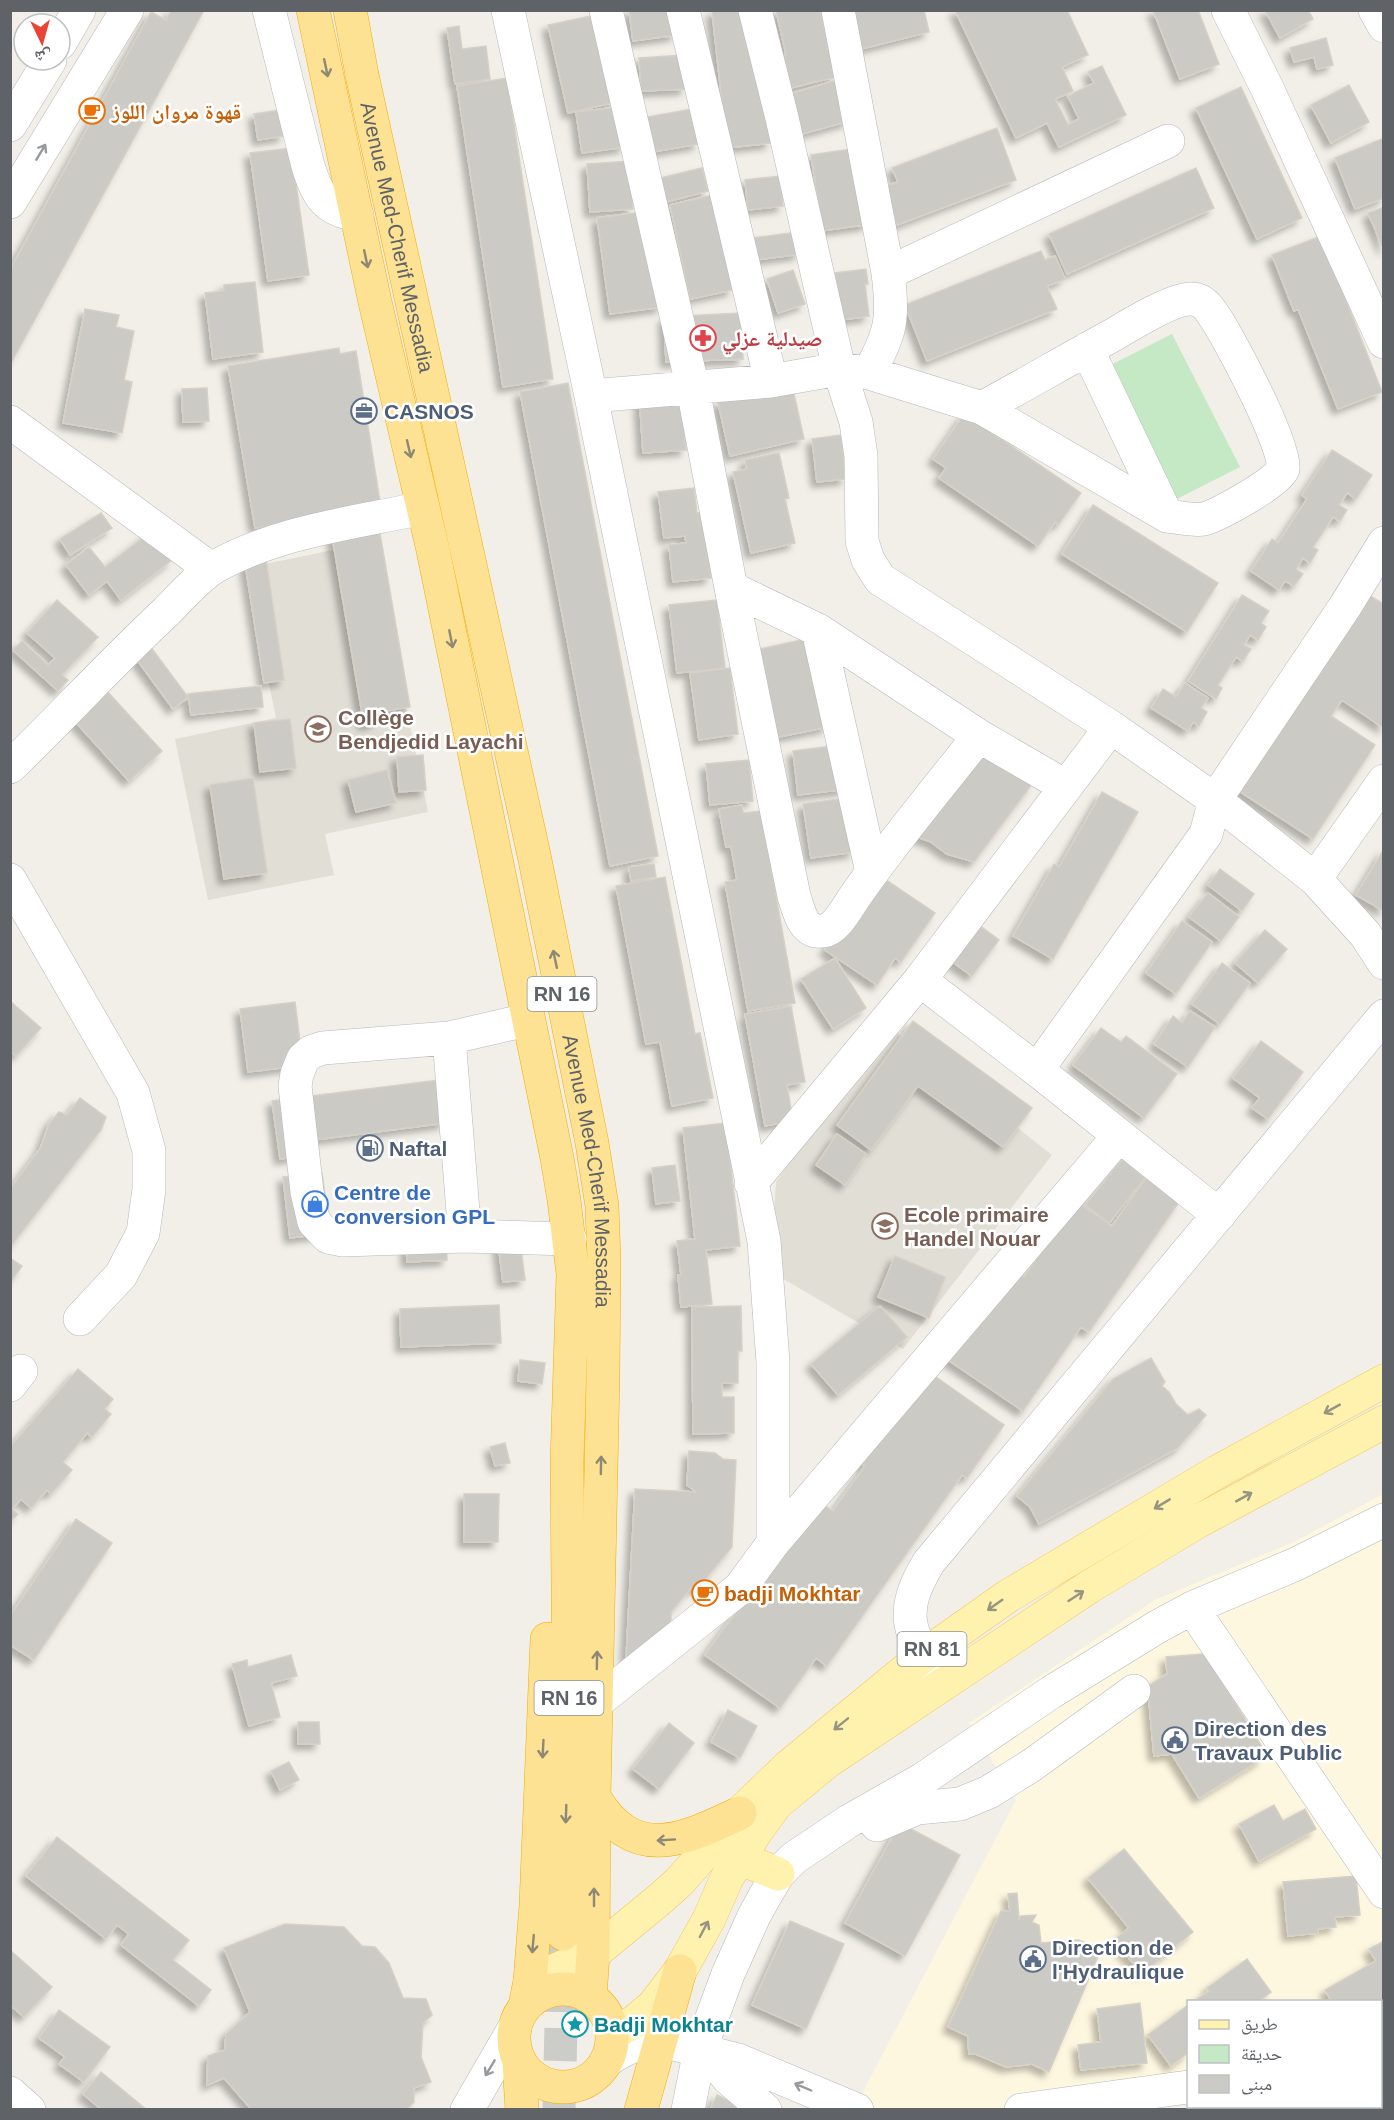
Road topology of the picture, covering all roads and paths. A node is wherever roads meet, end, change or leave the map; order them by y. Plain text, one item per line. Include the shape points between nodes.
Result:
1 (80, 10) edge
2 (128, 10) edge
3 (269, 10) edge
4 (313, 10) edge
5 (350, 10) edge
6 (508, 10) edge
7 (606, 10) edge
8 (683, 10) edge
9 (755, 10) edge
10 (838, 10) edge
11 (1228, 10) edge
12 (1375, 10) edge
13 (72, 23) edge
14 (1383, 26) edge
15 (43, 72) edge
16 (10, 125) edge
17 (1167, 141) dead end
18 (10, 202) edge
19 (357, 214) junction
20 (888, 273) junction
21 (1383, 342) edge
22 (1087, 349) junction
23 (854, 371) junction
24 (771, 381) junction
25 (693, 389) junction
26 (591, 396) junction
27 (982, 408) junction
28 (10, 422) edge
29 (423, 508) junction
30 (1167, 516) junction
31 (1383, 543) edge
32 (211, 569) junction
33 (731, 588) junction
34 (818, 630) junction
35 (1111, 727) junction
36 (979, 736) junction
37 (10, 767) edge
38 (1383, 781) edge
39 (1065, 786) junction
40 (1215, 800) junction
41 (872, 872) junction
42 (1315, 879) junction
43 (10, 880) edge
44 (1383, 963) edge
45 (920, 980) junction
46 (1383, 1016) edge
47 (528, 1020) junction
48 (448, 1038) junction
49 (1037, 1070) junction
50 (1118, 1137) junction
51 (751, 1183) junction
52 (1219, 1215) junction
53 (465, 1236) junction
54 (570, 1239) junction
55 (80, 1319) dead end
56 (1383, 1381) edge
57 (1383, 1422) edge
58 (567, 1461) junction
59 (1383, 1520) edge
60 (773, 1543) junction
61 (1192, 1608) junction
62 (923, 1656) junction
63 (942, 1684) junction
64 (1134, 1691) dead end
65 (597, 1702) junction
66 (1000, 1728) junction
67 (923, 1779) junction
68 (989, 1792) junction
69 (594, 1797) junction
70 (740, 1813) junction
71 (739, 1857) junction
72 (771, 1885) junction
73 (1383, 1892) edge
74 (563, 1934) tunnel mouth
75 (593, 1954) junction
76 (680, 1971) junction
77 (590, 1997) junction
78 (523, 2005) junction
79 (659, 2041) junction
80 (704, 2052) junction
81 (598, 2071) edge
82 (1187, 2087) edge
83 (523, 2092) edge
84 (10, 2093) edge
85 (29, 2109) edge
86 (467, 2109) edge
87 (641, 2109) edge
88 (688, 2109) edge
89 (765, 2109) edge
90 (857, 2109) edge
91 (1021, 2109) edge

1 - 13 street
18 -> 2 street
3 - 19 street via 317,190 333,208
4 -> 19 highway, Avenue Med-Cherif Messadia / RN 16
65 -> 5 highway, Avenue Med-Cherif Messadia / RN 16 via 604,1260 600,1196 534,855
6 - 26 street
7 - 25 street
8 - 24 street
9 - 23 street
10 - 20 street
11 - 21 street
12 - 14 street
15 - 16 street
17 - 20 street
19 -> 29 highway, Avenue Med-Cherif Messadia / RN 16
20 - 23 street via 891,319 883,346
22 - 27 street
22 - 30 street
22 - 30 street via 1154,312 1188,298 1200,300 1226,335 1272,428 1283,465 1276,479 1202,519
23 - 24 street
23 - 27 street
23 - 35 street via 862,541 880,579
24 - 25 street
25 - 26 street
25 - 33 street
26 - 51 street
27 - 30 street
28 - 32 street
29 - 32 street via 305,533 255,548
29 -> 47 highway, Avenue Med-Cherif Messadia / RN 16
31 - 40 street
32 - 37 street via 116,658
33 - 34 street
33 - 41 street via 792,887 799,912 810,929 828,930 837,922
34 - 36 street
34 - 41 street
35 - 39 street
35 - 40 street
36 - 39 street
36 - 41 street
38 - 42 street
39 - 45 street
40 - 42 street
40 - 49 street via 1206,834
42 - 44 street via 1365,934
43 - 55 street via 133,1093 149,1151 143,1233 122,1275
45 - 49 street
45 - 51 street
46 - 52 street
47 - 48 street
47 - 54 highway, Avenue Med-Cherif Messadia / RN 16
48 - 53 street
48 - 53 street via 322,1048 303,1059 295,1086 309,1209 314,1222 328,1237 343,1240
49 - 50 street
50 - 52 street
50 - 60 street
51 - 60 street via 764,1240 773,1362
52 - 62 street via 929,1562 916,1582 910,1602 909,1620
53 - 54 street
54 - 58 highway, Avenue Med-Cherif Messadia / RN 16 via 573,1274
56 -> 62 main road, RN 81 via 1028,1584
63 -> 57 main road, RN 81 via 1089,1587 1197,1522
58 -> 74 highway, RN 16 via 569,1717
58 -> 78 highway via 550,1572 537,1905
59 - 61 street via 1296,1564
60 - 65 street via 740,1588
61 - 66 street via 1117,1650
61 - 73 street
62 - 63 street
62 -> 70 main road, RN 81 via 789,1766
63 - 71 main road, RN 81 via 828,1761 776,1804
64 - 68 street
65 - 69 highway, Avenue Med-Cherif Messadia / RN 16
66 - 67 street
66 - 68 street
67 - 68 street
67 - 72 street via 794,1858
68 - 72 street via 960,1804 917,1808 897,1815 842,1846 782,1891
70 -> 69 highway via 698,1833 659,1841 620,1829 604,1815
75 -> 69 highway, Avenue Med-Cherif Messadia / RN 16
70 - 75 main road, RN 81 via 679,1882
71 - 72 main road
76 -> 71 main road, RN 81
72 - 80 street via 728,1974
75 - 77 highway, Avenue Med-Cherif Messadia / RN 16
75 - 78 main road, RN 81
76 - 79 highway
76 - 81 main road, RN 81 via 653,2006 634,2022
77 - 78 highway via 556,1989
77 - 81 highway via 609,2019
78 - 83 highway via 513,2039
78 -> 86 street
79 - 80 street
79 - 81 street via 632,2046
79 - 87 highway
80 - 88 street
80 - 89 street
90 -> 80 street via 738,2060
81 - 83 highway via 571,2086
82 - 91 street
84 - 85 street

